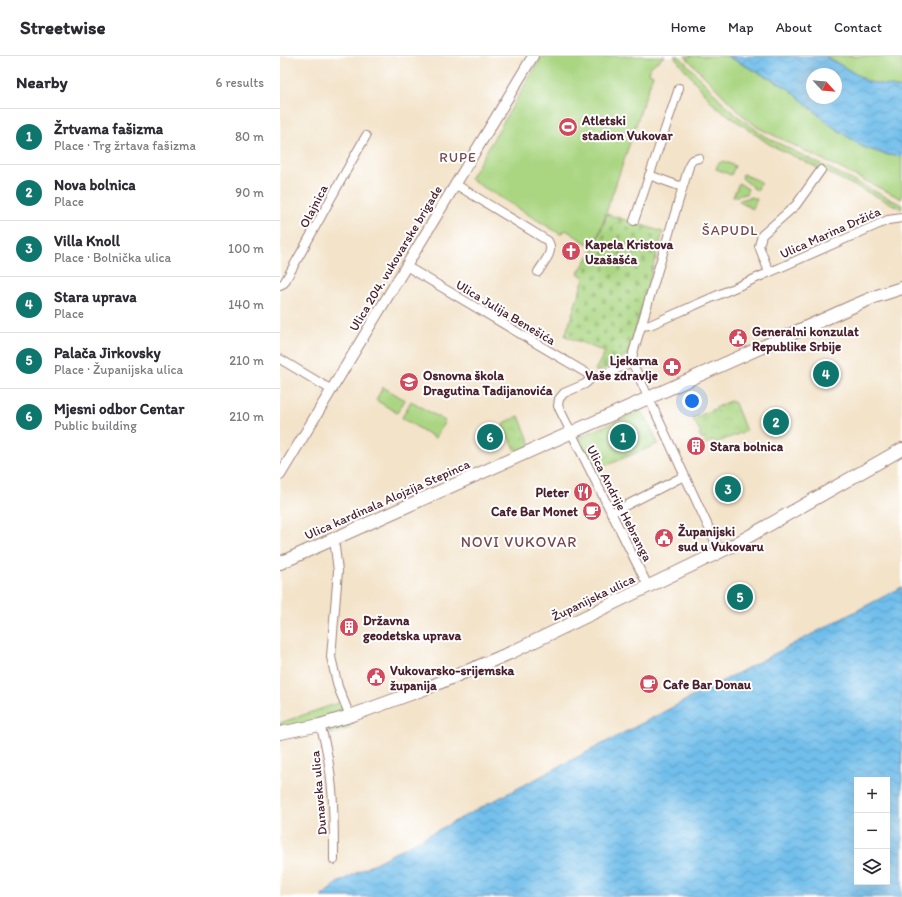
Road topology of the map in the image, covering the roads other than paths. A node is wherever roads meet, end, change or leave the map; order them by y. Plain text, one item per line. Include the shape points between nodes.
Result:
1 (533, 56) edge
2 (679, 88) dead end
3 (366, 136) dead end
4 (699, 158) dead end
5 (821, 170) dead end
6 (649, 175) junction
7 (455, 184) junction
8 (682, 187) junction
9 (902, 218) edge
10 (634, 221) dead end
11 (406, 266) junction
12 (538, 272) dead end
13 (769, 272) junction
14 (280, 285) edge
15 (902, 288) edge
16 (641, 326) junction
17 (280, 359) edge
18 (632, 362) junction
19 (593, 377) junction
20 (330, 389) junction
21 (648, 397) junction
22 (571, 432) junction
23 (902, 449) edge
24 (280, 475) edge
25 (684, 476) junction
26 (611, 513) junction
27 (334, 539) junction
28 (720, 552) junction
29 (280, 563) edge
30 (648, 586) junction
31 (350, 716) junction
32 (320, 725) junction
33 (280, 733) edge
34 (334, 860) dead end

1 - 7 street, Ulica 204. vukovarske brigade
2 - 6 street
3 - 14 street, Olajnica via 284,283
4 - 8 street via 690,163
5 - 13 street, Ulica Marina Držića via 796,205 762,235 759,246
6 - 8 street
6 - 10 street
7 - 11 street, Ulica 204. vukovarske brigade
7 - 12 street via 548,240 551,250
8 - 16 street
9 - 13 street, Ulica Marina Držića via 888,220
11 - 19 street, Ulica Julija Benešića
11 - 20 street, Ulica 204. vukovarske brigade
13 - 16 street, Ulica Marina Držića via 650,325
15 - 21 main road, Ulica kardinala Alojzija Stepinca via 877,296
16 - 18 street
17 - 20 street
18 - 19 street, Ulica Andrije Hebranga via 599,377
18 - 21 street
19 - 22 street, Ulica Andrije Hebranga via 585,384 564,393 559,399 558,406
20 - 24 street, Ulica 204. vukovarske brigade
21 - 22 main road, Ulica kardinala Alojzija Stepinca
21 - 25 street
22 - 26 street, Ulica Andrije Hebranga
22 - 27 main road, Ulica kardinala Alojzija Stepinca
23 - 28 main road, Županijska ulica
25 - 26 street
25 - 28 street
26 - 30 street, Ulica Andrije Hebranga
27 - 29 main road, Ulica kardinala Alojzija Stepinca
27 - 31 street via 338,571 331,657 338,687
28 - 30 main road, Županijska ulica
30 - 31 main road, Županijska ulica via 475,668
31 - 32 main road, Županijska ulica
32 - 33 main road, Županijska ulica
32 - 34 street, Dunavska ulica via 332,782

